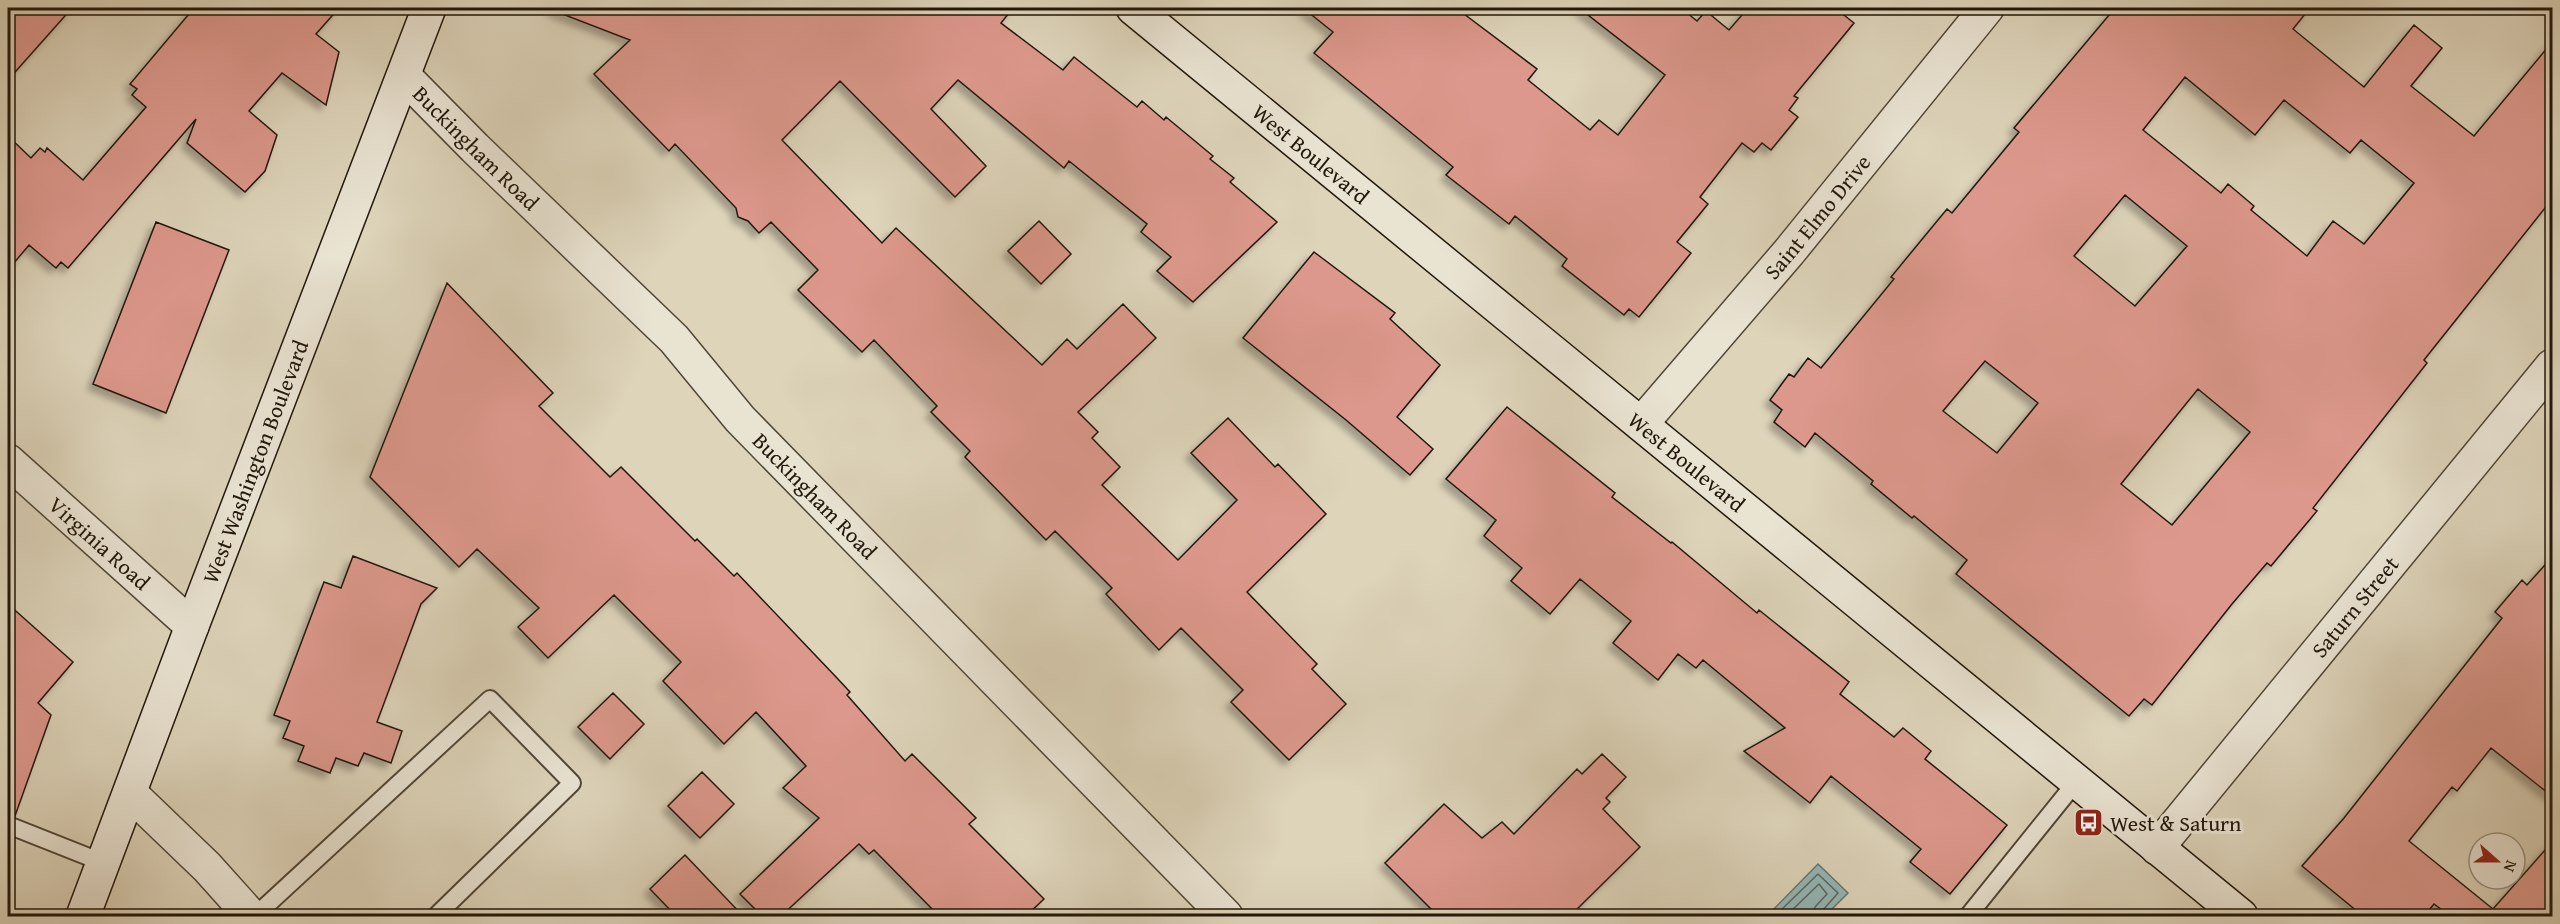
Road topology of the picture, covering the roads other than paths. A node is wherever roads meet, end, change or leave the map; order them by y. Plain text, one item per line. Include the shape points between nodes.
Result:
1 (429, 8) edge
2 (1133, 8) edge
3 (1987, 8) edge
4 (404, 76) junction
5 (2553, 366) edge
6 (1641, 424) junction
7 (8, 461) edge
8 (192, 626) junction
9 (2076, 782) junction
10 (130, 793) junction
11 (8, 825) edge
12 (2157, 848) junction
13 (104, 862) junction
14 (83, 916) edge
15 (253, 916) edge
16 (436, 916) edge
17 (1226, 916) edge
18 (1968, 916) edge
19 (2241, 916) edge

1 - 4 street, West Washington Boulevard
2 - 6 street, West Boulevard
3 - 6 street, Saint Elmo Drive via 1789,252
4 - 8 street, West Washington Boulevard
4 - 17 street, Buckingham Road via 674,339 740,418
5 - 12 street, Saturn Street
6 - 9 street, West Boulevard
7 - 8 street, Virginia Road
8 - 10 street, West Washington Boulevard
9 - 12 street, West Boulevard
9 - 18 lane
10 - 13 street, West Washington Boulevard
10 - 15 street
11 - 13 lane
12 - 19 street, West Boulevard
13 - 14 street, West Washington Boulevard
15 - 16 lane via 490,699 572,783

